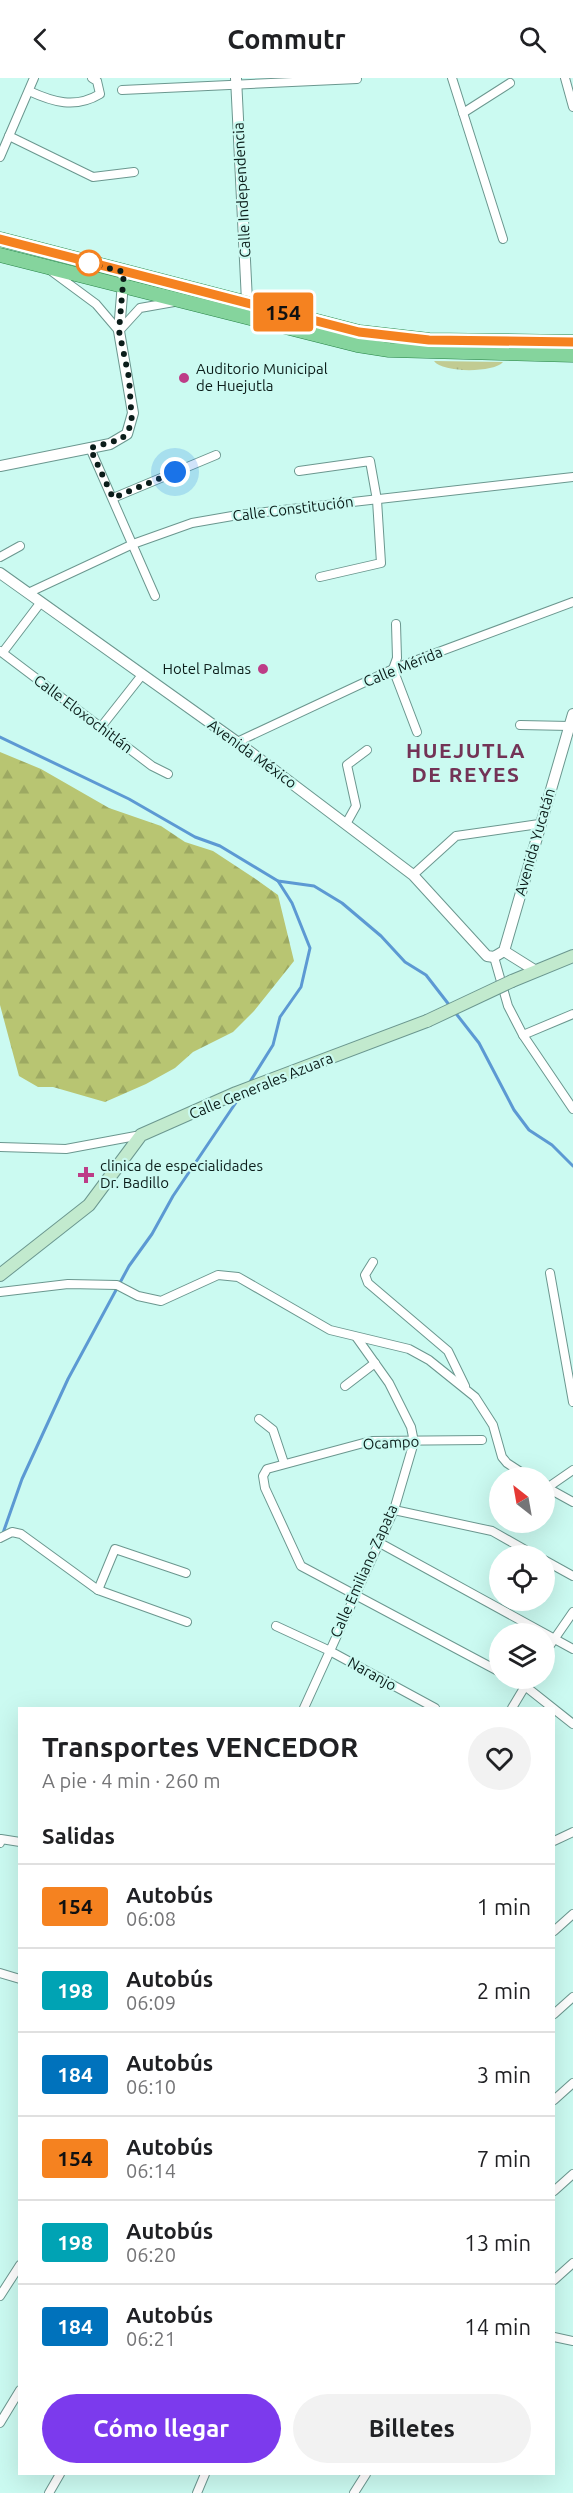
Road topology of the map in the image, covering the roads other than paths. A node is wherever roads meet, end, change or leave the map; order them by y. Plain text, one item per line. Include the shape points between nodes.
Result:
1 (34, 78) edge
2 (92, 78) edge
3 (452, 78) edge
4 (565, 78) edge
5 (357, 79) edge
6 (236, 82) edge
7 (510, 83) dead end
8 (122, 90) dead end
9 (28, 91) junction
10 (573, 107) edge
11 (463, 113) junction
12 (9, 136) junction
13 (0, 157) edge
14 (134, 172) dead end
15 (503, 239) dead end
16 (1, 242) edge
17 (0, 255) edge
18 (49, 270) junction
19 (124, 272) junction
20 (122, 286) junction
21 (183, 301) junction
22 (247, 301) junction
23 (119, 331) junction
24 (573, 342) edge
25 (573, 355) edge
26 (90, 448) junction
27 (216, 455) dead end
28 (0, 466) edge
29 (299, 471) dead end
30 (573, 477) edge
31 (113, 498) junction
32 (377, 500) junction
33 (133, 544) junction
34 (20, 546) dead end
35 (0, 557) edge
36 (0, 573) edge
37 (320, 577) dead end
38 (28, 593) junction
39 (155, 596) dead end
40 (41, 602) junction
41 (573, 602) edge
42 (396, 624) dead end
43 (1, 652) edge
44 (393, 669) junction
45 (142, 675) junction
46 (573, 714) edge
47 (520, 725) dead end
48 (570, 726) junction
49 (101, 727) junction
50 (417, 732) dead end
51 (237, 742) junction
52 (367, 750) dead end
53 (168, 774) dead end
54 (346, 824) junction
55 (539, 824) junction
56 (413, 875) junction
57 (495, 955) junction
58 (573, 956) edge
59 (536, 971) junction
60 (573, 1014) edge
61 (523, 1035) junction
62 (573, 1109) edge
63 (141, 1135) junction
64 (0, 1147) edge
65 (373, 1262) dead end
66 (550, 1273) dead end
67 (0, 1275) edge
68 (0, 1292) edge
69 (357, 1338) junction
70 (375, 1363) junction
71 (345, 1386) dead end
72 (466, 1389) junction
73 (573, 1402) edge
74 (259, 1419) dead end
75 (482, 1440) dead end
76 (414, 1442) junction
77 (284, 1463) junction
78 (513, 1467) edge
79 (573, 1470) edge
80 (555, 1481) edge
81 (555, 1492) edge
82 (573, 1502) edge
83 (394, 1510) junction
84 (0, 1538) edge
85 (378, 1542) junction
86 (517, 1545) edge
87 (555, 1566) edge
88 (186, 1573) dead end
89 (573, 1576) edge
90 (98, 1590) junction
91 (356, 1593) junction
92 (573, 1612) edge
93 (187, 1622) dead end
94 (526, 1623) edge
95 (276, 1626) dead end
96 (555, 1637) edge
97 (555, 1639) edge
98 (573, 1649) edge
99 (328, 1650) junction
100 (489, 1666) edge
101 (524, 1689) edge
102 (536, 1689) edge
103 (304, 1707) edge
104 (433, 1707) edge
105 (513, 1707) edge
106 (555, 1707) edge
107 (555, 1707) edge
108 (573, 1724) edge
109 (573, 1832) edge
110 (1, 1841) edge
111 (555, 1841) edge
112 (18, 1842) edge
113 (573, 1914) edge
114 (555, 1930) edge
115 (0, 1972) edge
116 (18, 1978) edge
117 (573, 1997) edge
118 (555, 2013) edge
119 (573, 2083) edge
120 (555, 2099) edge
121 (573, 2174) edge
122 (555, 2190) edge
123 (573, 2263) edge
124 (18, 2268) edge
125 (555, 2279) edge
126 (0, 2296) edge
127 (555, 2337) edge
128 (573, 2341) edge
129 (18, 2393) edge
130 (0, 2423) edge
131 (59, 2475) edge
132 (205, 2475) edge
133 (365, 2475) edge
134 (49, 2493) edge
135 (197, 2493) edge
136 (354, 2493) edge

1 - 9 street
2 - 9 street via 97,81 100,94 85,103 54,102
3 - 11 street
4 - 10 street
5 - 6 street
6 - 8 street
6 - 22 street, Calle Independencia
7 - 11 street
9 - 12 street
11 - 15 street
12 - 13 street
12 - 14 street via 93,177
16 - 19 main road
17 - 18 main road
18 - 20 main road
18 - 23 street via 96,304
19 - 20 street
19 - 22 main road
20 - 21 main road
20 - 23 street
21 - 23 street via 140,308
21 - 25 main road via 389,350
22 - 24 main road via 311,321 386,336
23 - 26 street via 129,378 132,424 122,439
26 - 28 street
26 - 31 street
27 - 31 street
29 - 32 street via 370,461
30 - 32 street, Calle Constitución
31 - 33 street
32 - 33 street, Calle Constitución via 192,523
32 - 37 street via 381,562
33 - 38 street, Calle Constitución
33 - 39 street
34 - 35 street
36 - 38 street, Avenida México
38 - 40 street, Avenida México
40 - 43 street
40 - 45 street, Avenida México
41 - 44 street, Calle Mérida
42 - 44 street via 397,658
43 - 49 street, Calle Eloxochitlán
44 - 50 street
44 - 51 street, Calle Mérida
45 - 49 street
45 - 51 street, Avenida México
46 - 48 street, Avenida Yucatán
47 - 48 street
48 - 55 street, Avenida Yucatán
49 - 53 street, Calle Eloxochitlán
51 - 54 street, Avenida México
52 - 54 street via 347,765 356,806
54 - 56 street, Avenida México
55 - 56 street via 456,836
55 - 57 street, Avenida Yucatán
56 - 57 street, Avenida México
57 - 59 street, Avenida México
57 - 61 street via 508,1006
58 - 59 main road, Calle Generales Azuara
59 - 63 main road, Calle Generales Azuara, bridge via 428,1021 236,1094
60 - 61 street
61 - 62 street
63 - 64 street, Calle Generales Azuara via 66,1149
63 - 67 main road via 89,1205
65 - 72 street via 365,1275 368,1283 448,1351
66 - 73 street
68 - 69 street via 68,1284 117,1286 161,1301 218,1275 238,1277 330,1330
69 - 70 street
69 - 72 street via 409,1350 429,1360
70 - 71 street
70 - 76 street via 398,1400
72 - 78 street via 493,1425 502,1457
74 - 77 street via 273,1430
75 - 76 street, Ocampo
76 - 77 street, Ocampo via 371,1441
76 - 83 street, Calle Emiliano Zapata
77 - 91 street, Ocampo via 267,1469 263,1476 301,1566
79 - 80 street
81 - 82 street
83 - 85 street, Calle Emiliano Zapata
83 - 86 street via 492,1531
84 - 90 street via 12,1532 21,1534
85 - 91 street, Calle Emiliano Zapata
85 - 94 street
87 - 89 street
88 - 90 street via 115,1549
90 - 93 street
91 - 99 street, Calle Emiliano Zapata
91 - 100 street
92 - 96 street
95 - 99 street, Naranjo
97 - 98 street
99 - 103 street, Calle Emiliano Zapata
99 - 104 street, Naranjo
101 - 105 street
102 - 106 street
107 - 108 street
109 - 111 street
110 - 112 street
113 - 114 street
115 - 116 street
117 - 118 street
119 - 120 street
121 - 122 street
123 - 125 street
124 - 126 street
127 - 128 street
129 - 130 street
131 - 134 street
132 - 135 street
133 - 136 street

